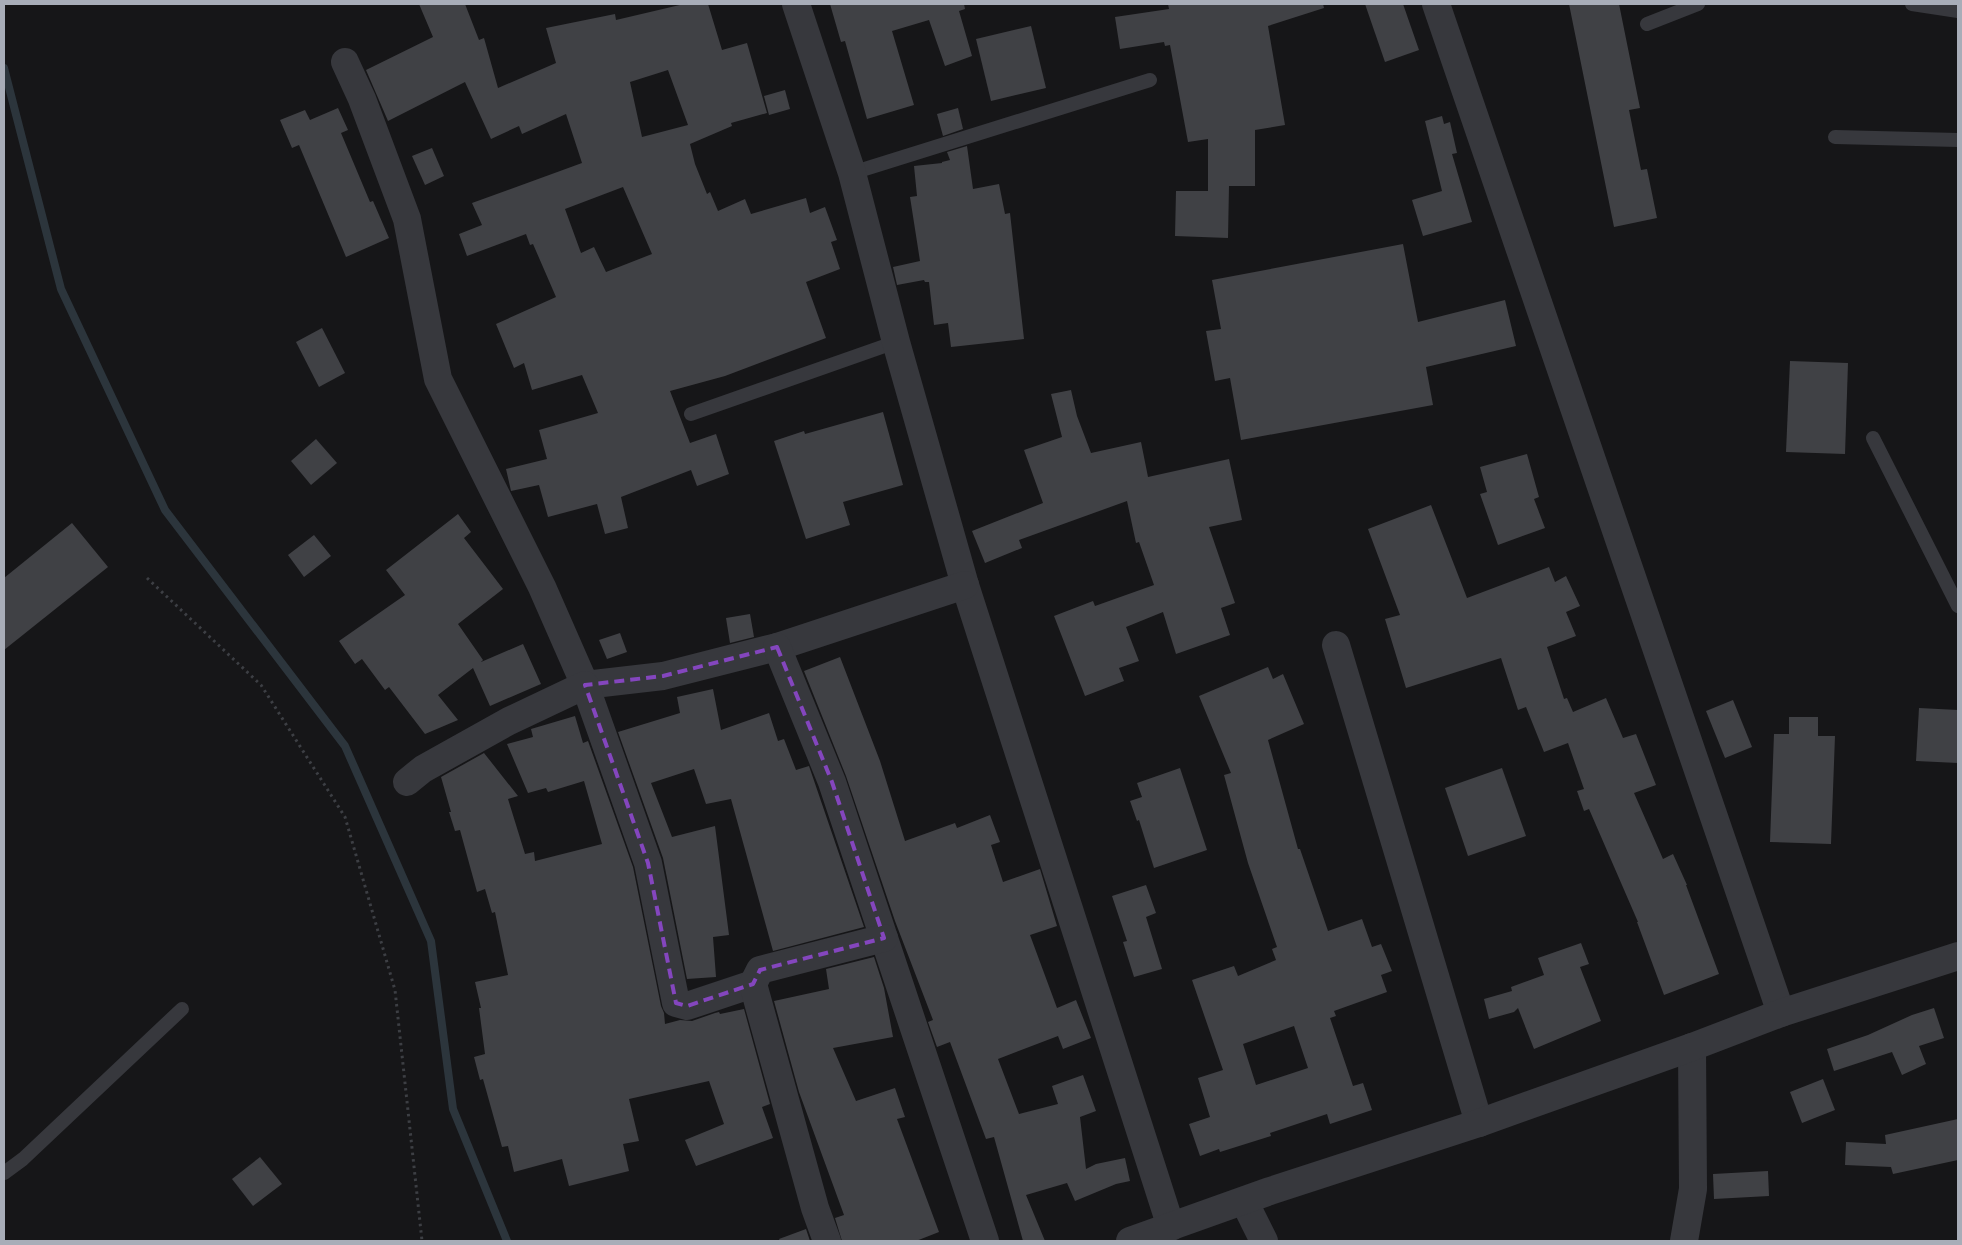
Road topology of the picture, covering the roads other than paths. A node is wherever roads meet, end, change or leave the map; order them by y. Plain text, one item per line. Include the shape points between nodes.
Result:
1 (796, 4) edge
2 (1436, 4) edge
3 (1698, 4) edge
4 (1912, 4) edge
5 (1958, 12) edge
6 (1646, 24) dead end
7 (346, 62) dead end
8 (1150, 80) dead end
9 (1835, 137) dead end
10 (1958, 140) edge
11 (852, 174) junction
12 (896, 342) junction
13 (691, 414) dead end
14 (1873, 438) dead end
15 (965, 586) junction
16 (1958, 606) edge
17 (1336, 645) dead end
18 (777, 647) junction
19 (585, 685) junction
20 (407, 782) dead end
21 (884, 938) junction
22 (1958, 956) edge
23 (753, 984) junction
24 (182, 1009) dead end
25 (1781, 1013) junction
26 (1692, 1047) junction
27 (1479, 1123) junction
28 (4, 1173) edge
29 (1244, 1201) junction
30 (1171, 1227) junction
31 (827, 1241) edge
32 (985, 1241) edge
33 (1130, 1241) edge
34 (1264, 1241) edge
35 (1684, 1241) edge

1 - 11 street
2 - 25 street
3 - 6 lane
4 - 5 lane
7 - 19 street via 407,220 438,379 542,587
8 - 11 lane
9 - 10 lane
11 - 12 street
12 - 13 lane
12 - 15 street
14 - 16 lane
15 - 18 street
15 - 30 street
17 - 27 street
18 - 19 street via 663,676
18 - 21 street via 832,782
19 - 20 street via 509,721 423,769
19 - 23 street via 648,864 676,1003 687,1006
21 - 23 street via 760,970
21 - 32 street
22 - 25 street
23 - 31 street
24 - 28 lane via 23,1159
25 - 26 street
26 - 27 street
26 - 35 street via 1693,1189
27 - 29 street
29 - 30 street
29 - 34 street
30 - 33 street

